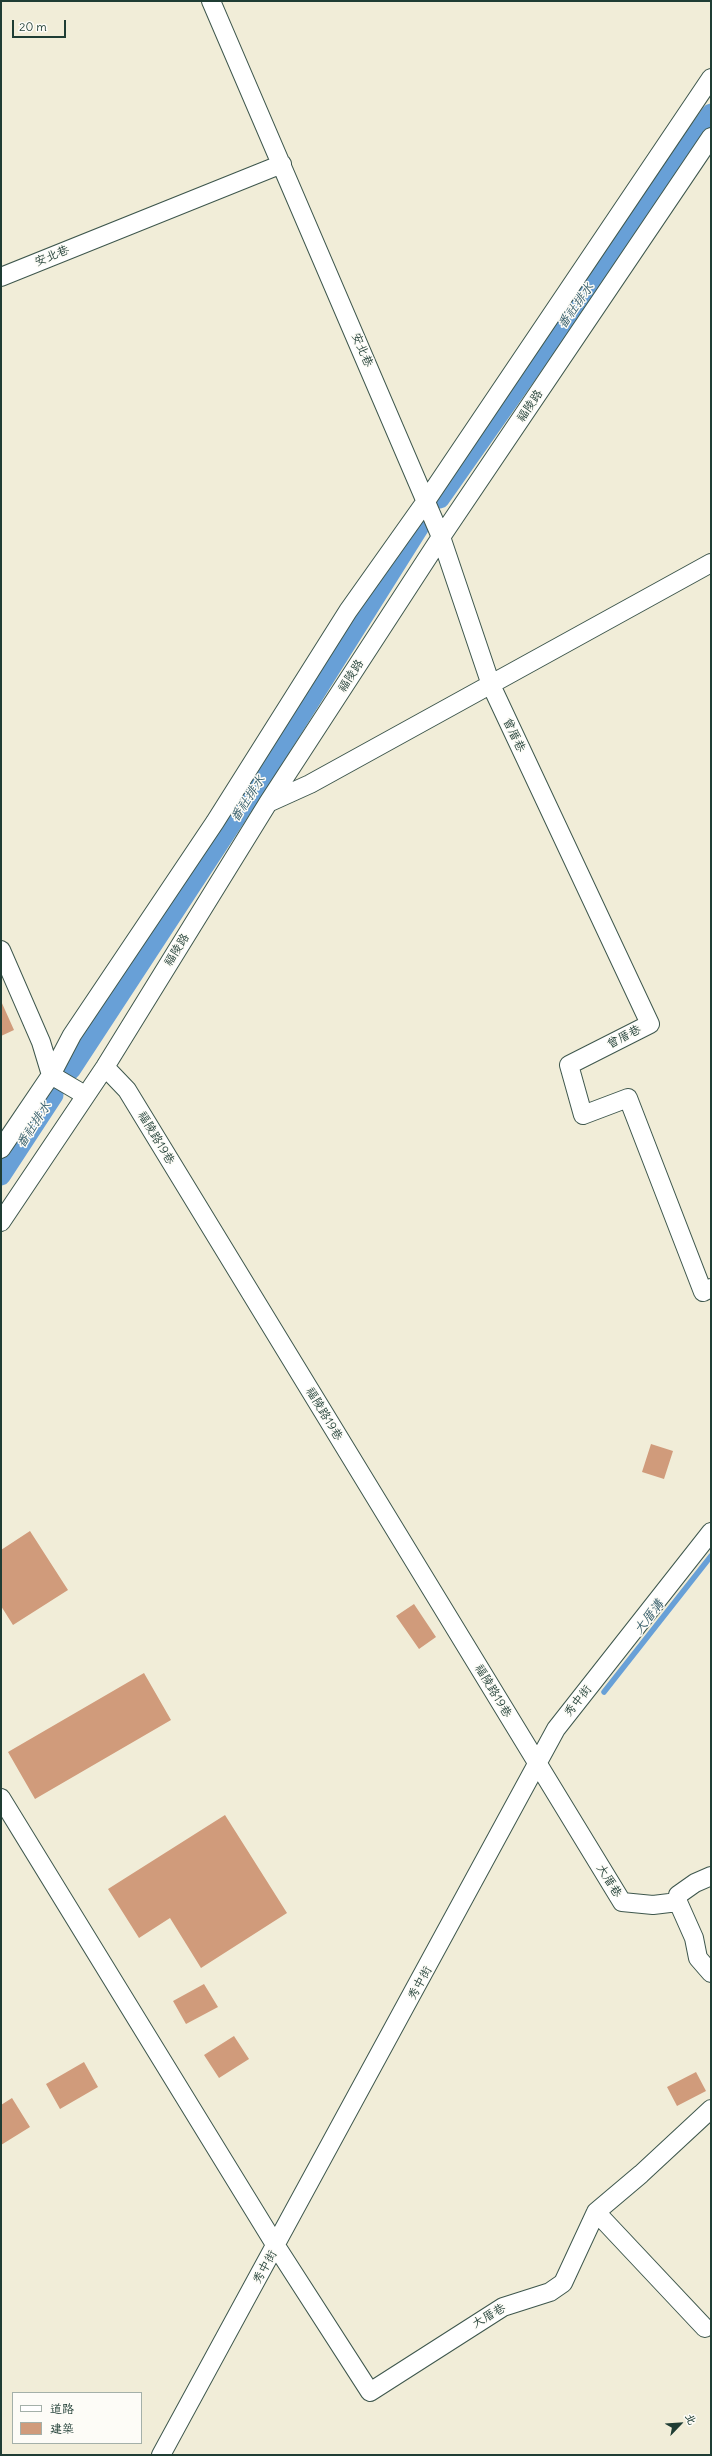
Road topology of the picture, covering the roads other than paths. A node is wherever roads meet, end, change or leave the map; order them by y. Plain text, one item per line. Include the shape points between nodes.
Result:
1 (211, 1) edge
2 (711, 78) edge
3 (711, 137) edge
4 (282, 164) junction
5 (1, 277) edge
6 (426, 501) junction
7 (441, 537) junction
8 (711, 562) edge
9 (491, 685) junction
10 (268, 803) junction
11 (1, 950) edge
12 (105, 1067) junction
13 (51, 1075) junction
14 (84, 1095) junction
15 (1, 1148) edge
16 (1, 1222) edge
17 (711, 1288) edge
18 (711, 1532) edge
19 (538, 1766) junction
20 (1, 1798) edge
21 (711, 1876) edge
22 (678, 1902) junction
23 (711, 1973) edge
24 (711, 2110) edge
25 (596, 2212) junction
26 (276, 2246) junction
27 (705, 2328) dead end
28 (161, 2455) edge

1 - 4 street, 安北巷
2 - 6 street
3 - 7 street, 福陵路
4 - 5 street, 安北巷
4 - 6 street, 安北巷
6 - 7 street, 安北巷
6 - 13 street via 348,611 215,822 72,1035
7 - 9 street, 曾厝巷
7 - 10 street, 福陵路
8 - 9 street
9 - 10 street via 310,784
9 - 17 street, 曾厝巷 via 650,1024 568,1065 583,1115 628,1098 703,1292
10 - 12 street, 福陵路
11 - 13 street via 41,1042
12 - 14 street, 福陵路
12 - 19 street, 福陵路19巷 via 126,1090
13 - 14 street
13 - 15 street
14 - 16 street, 福陵路
18 - 19 street, 秀中街 via 556,1729
19 - 22 street, 大厝巷 via 622,1902 653,1906
19 - 26 street, 秀中街
20 - 26 street
21 - 22 street via 678,1895
22 - 23 street via 694,1938 698,1958
24 - 25 street, 大厝巷
25 - 26 street, 大厝巷 via 563,2283 550,2292 503,2307 370,2392
25 - 27 street
26 - 28 street, 秀中街

